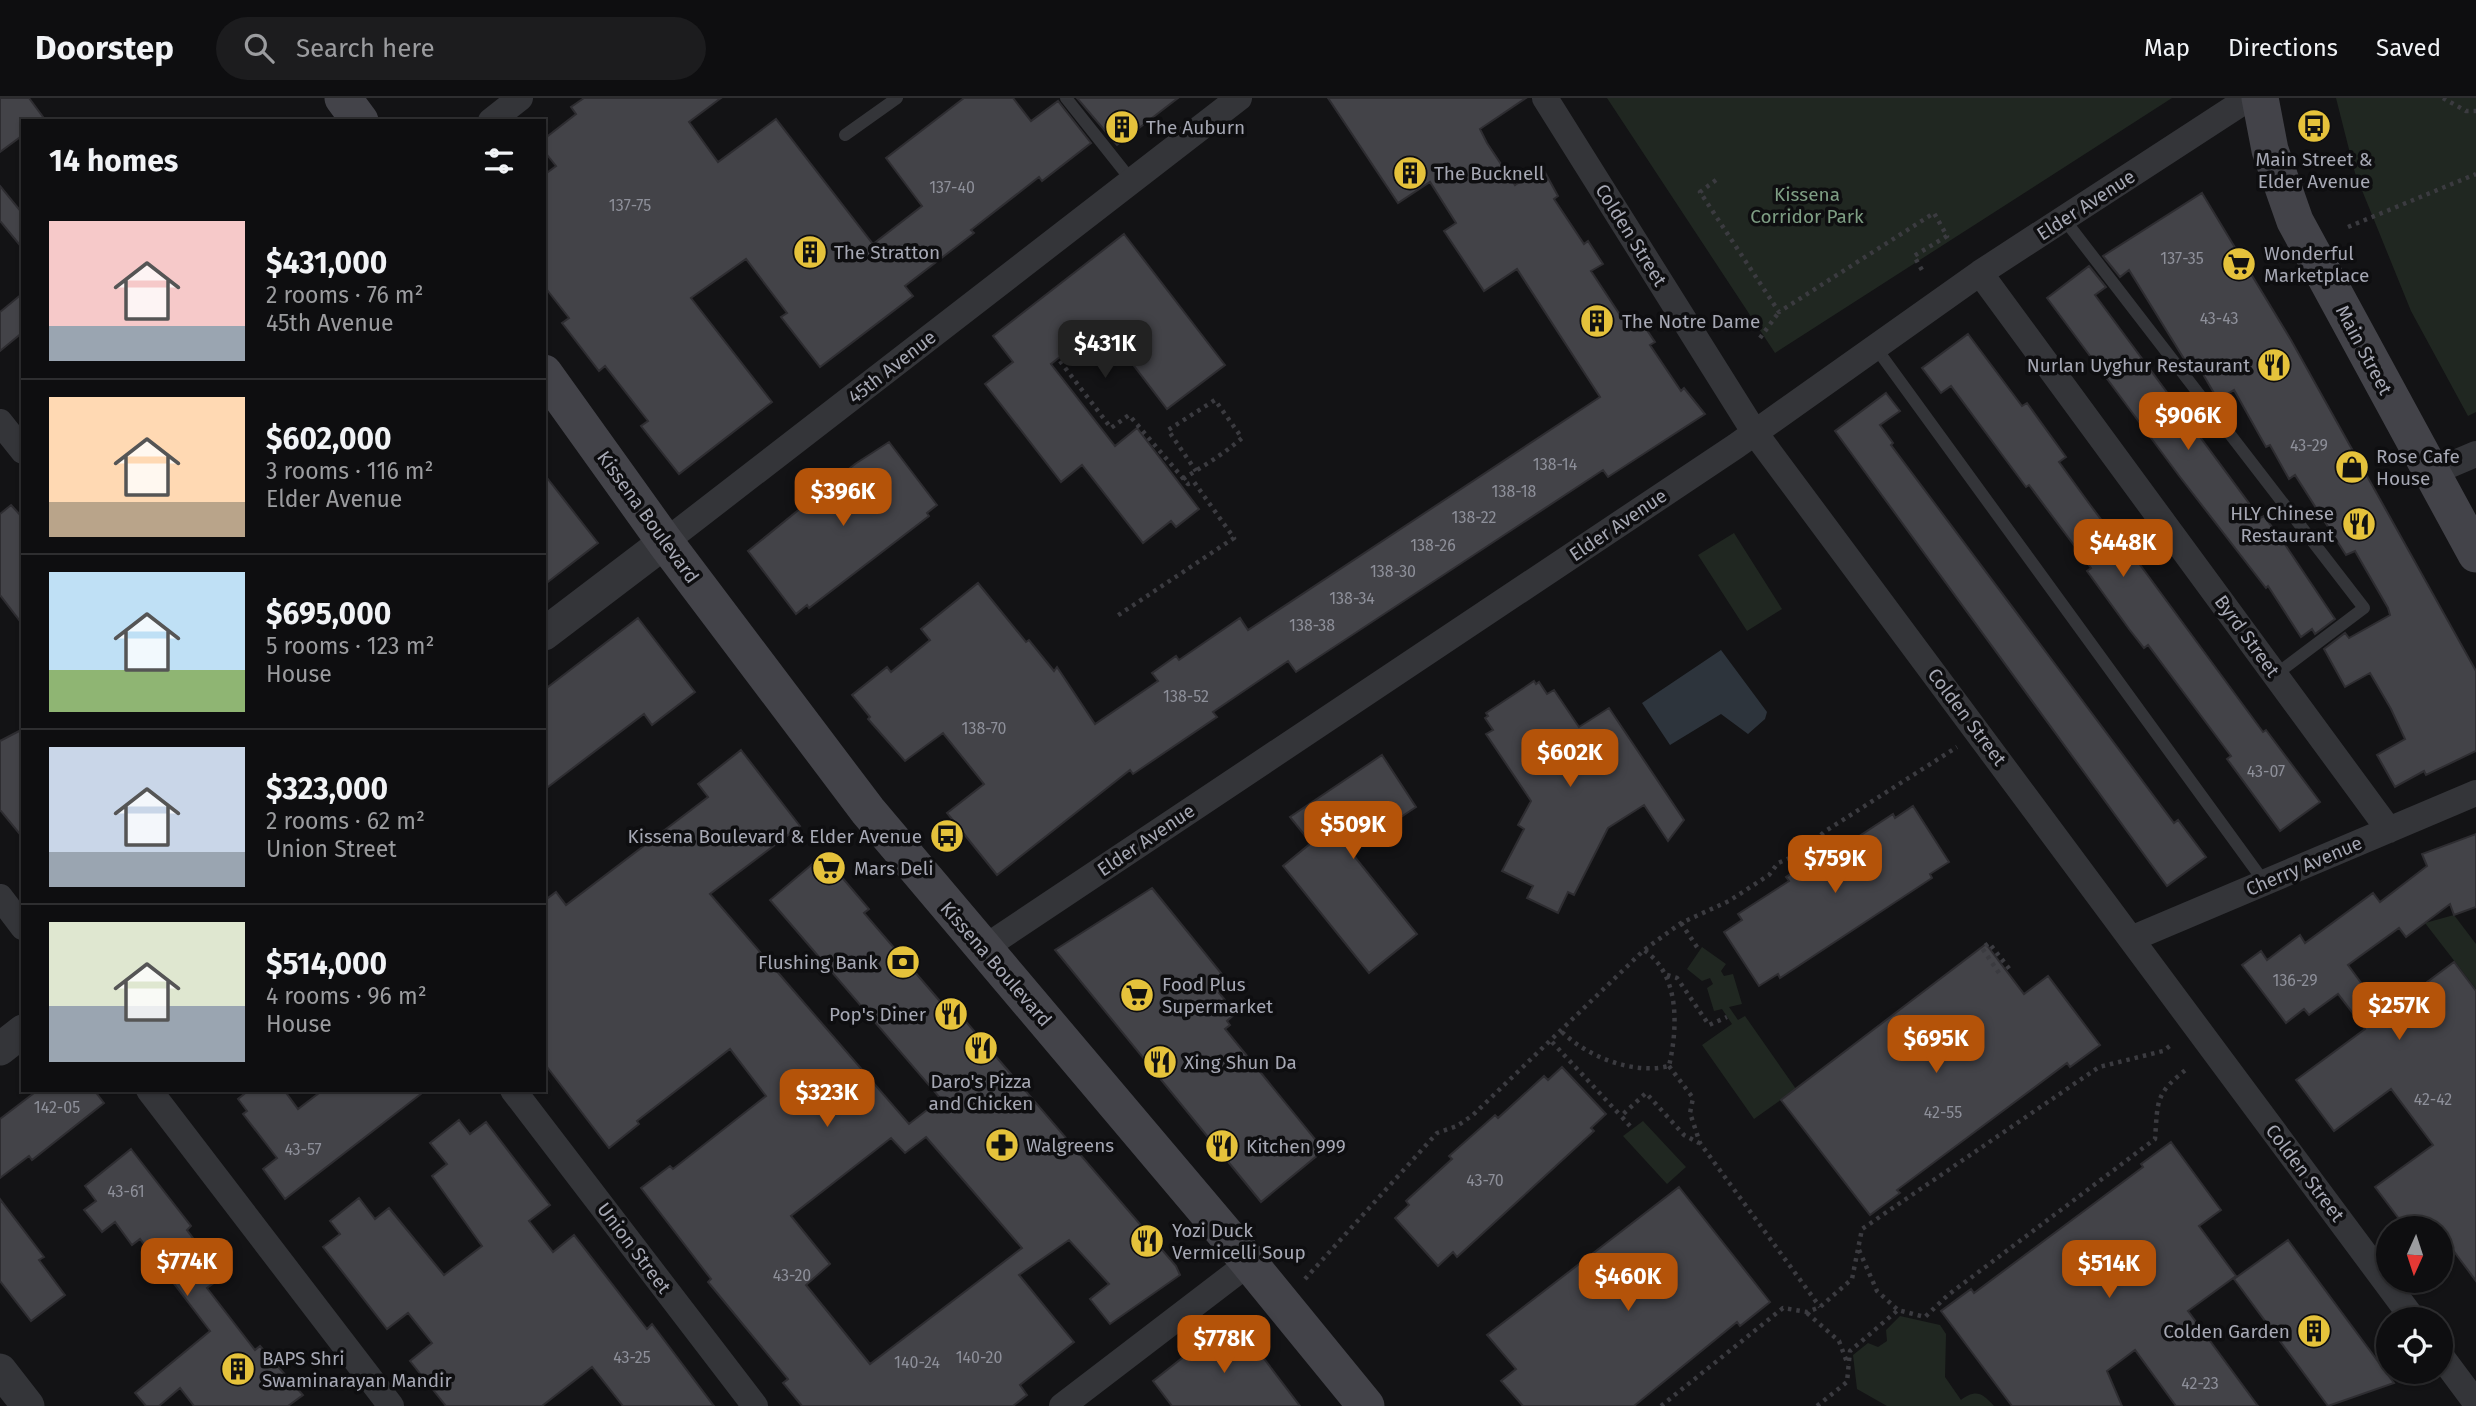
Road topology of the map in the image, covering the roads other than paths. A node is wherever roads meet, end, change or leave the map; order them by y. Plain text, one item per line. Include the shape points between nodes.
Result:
1 (342, 98) edge
2 (520, 98) edge
3 (897, 98) edge
4 (1066, 98) edge
5 (1239, 98) edge
6 (1545, 98) edge
7 (2249, 98) edge
8 (2260, 98) edge
9 (358, 119) edge
10 (494, 119) edge
11 (845, 135) dead end
12 (1132, 181) junction
13 (2064, 219) junction
14 (1980, 273) junction
15 (1876, 348) junction
16 (546, 376) edge
17 (0, 422) edge
18 (1755, 433) junction
19 (21, 448) edge
20 (2476, 454) edge
21 (2431, 473) junction
22 (665, 542) junction
23 (2476, 554) edge
24 (546, 632) edge
25 (2275, 675) junction
26 (2476, 793) edge
27 (2389, 830) junction
28 (2264, 883) junction
29 (0, 897) edge
30 (21, 924) edge
31 (2131, 939) junction
32 (984, 948) junction
33 (21, 1033) edge
34 (0, 1049) edge
35 (151, 1092) edge
36 (515, 1092) edge
37 (1249, 1263) junction
38 (2404, 1307) edge
39 (0, 1370) edge
40 (2453, 1372) edge
41 (2476, 1403) edge
42 (28, 1406) edge
43 (391, 1406) edge
44 (755, 1406) edge
45 (1062, 1406) edge
46 (1366, 1406) edge

1 - 9 main road
2 - 10 street
3 - 11 lane
4 - 12 lane
5 - 12 street, 45th Avenue
6 - 18 street, Colden Street
7 - 13 street, Elder Avenue
8 - 21 main road, Main Street via 2270,150 2295,221
12 - 22 street, 45th Avenue
13 - 14 street, Elder Avenue
13 - 25 lane via 2364,608
14 - 15 street, Elder Avenue
14 - 25 street, Byrd Street
15 - 18 street, Elder Avenue
15 - 28 lane
16 - 22 main road, Kissena Boulevard
17 - 19 street
18 - 31 street, Colden Street
18 - 32 street, Elder Avenue
20 - 21 street
21 - 23 main road, Main Street
22 - 24 street, 45th Avenue
22 - 32 main road, Kissena Boulevard via 868,811
25 - 27 street, Byrd Street
26 - 27 street, Cherry Avenue
27 - 28 street, Cherry Avenue
28 - 31 street, Cherry Avenue
29 - 30 street
31 - 38 street, Colden Street
32 - 37 main road, Kissena Boulevard
33 - 34 street
35 - 43 street
36 - 44 street, Union Street
37 - 45 street
37 - 46 main road, Kissena Boulevard
39 - 42 street
40 - 41 street

